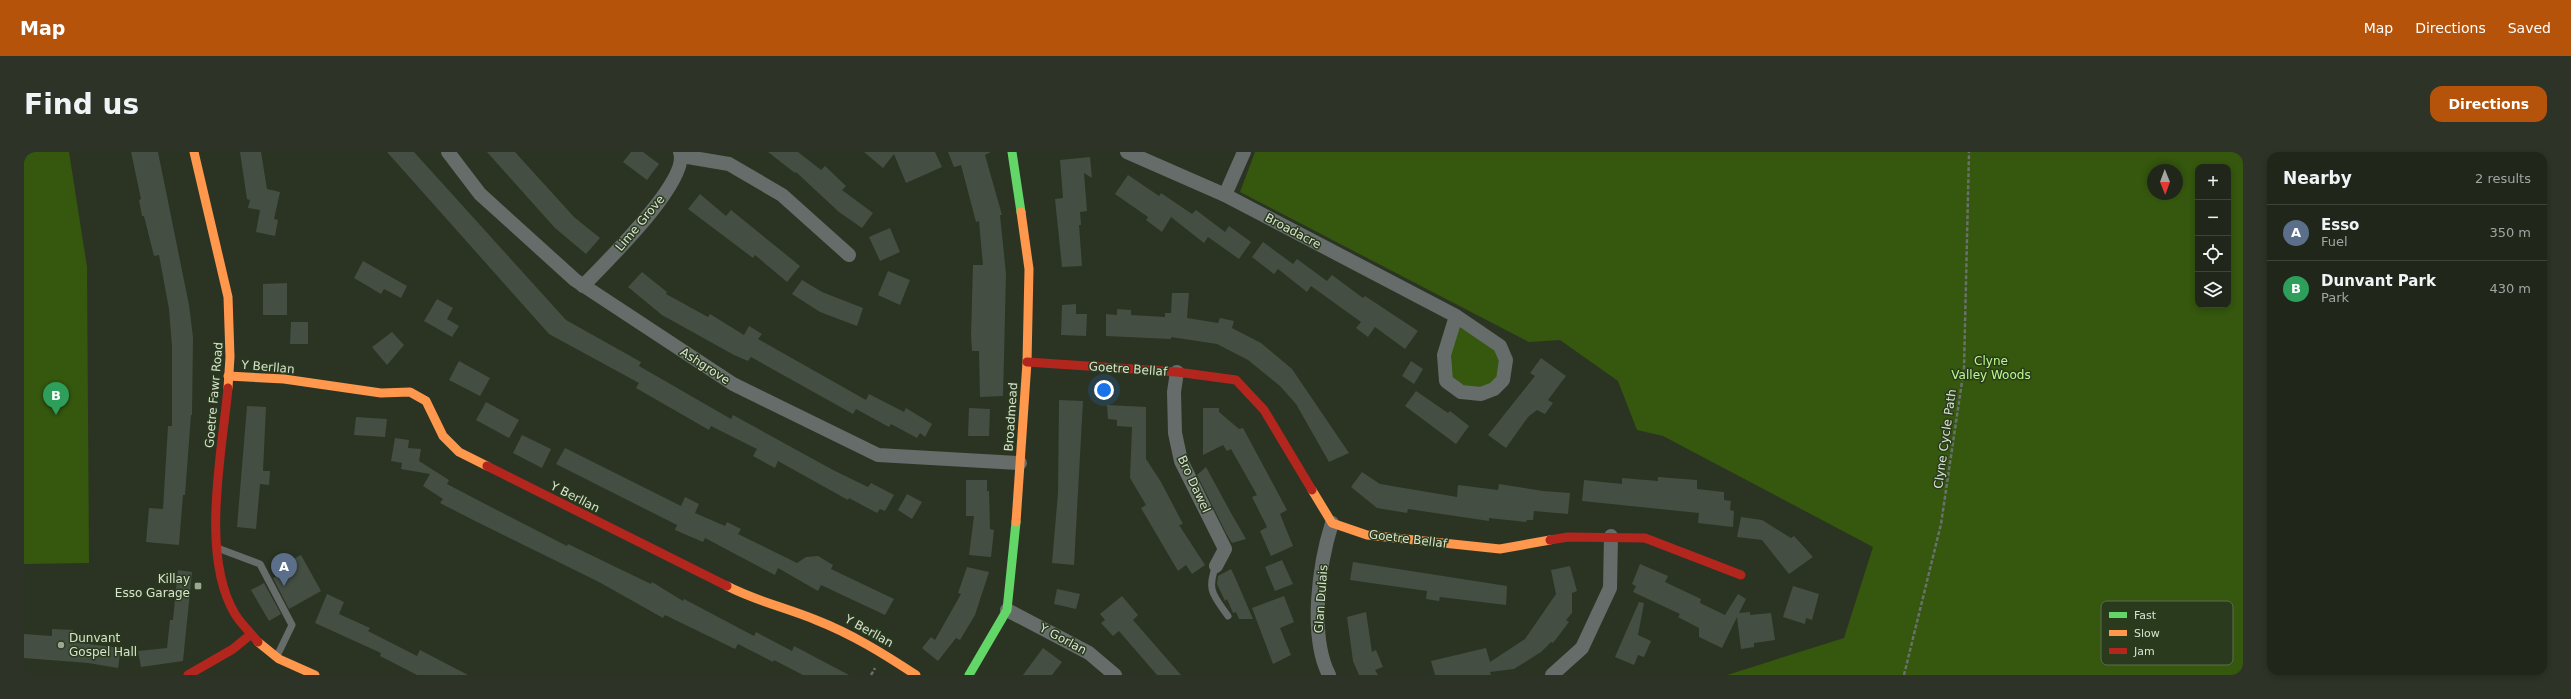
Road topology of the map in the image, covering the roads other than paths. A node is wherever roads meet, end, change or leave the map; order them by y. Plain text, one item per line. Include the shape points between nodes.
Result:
1 (194, 152) edge
2 (448, 152) edge
3 (1012, 152) edge
4 (1127, 152) edge
5 (1244, 152) edge
6 (681, 154) edge
7 (1225, 195) junction
8 (849, 255) dead end
9 (584, 286) junction
10 (1456, 316) junction
11 (1027, 362) junction
12 (1177, 372) junction
13 (228, 376) junction
14 (1020, 463) junction
15 (1332, 523) junction
16 (1610, 536) junction
17 (216, 547) junction
18 (1216, 566) joint
19 (1743, 577) dead end
20 (1007, 610) junction
21 (1228, 616) dead end
22 (250, 635) junction
23 (276, 656) junction
24 (188, 675) edge
25 (316, 675) edge
26 (916, 675) edge
27 (970, 675) edge
28 (1115, 675) edge
29 (1329, 675) edge
30 (1552, 675) edge

1 - 13 street, Goetre Fawr Road via 217,248 230,318
2 - 9 street, Ashgrove via 480,194
3 - 11 street, Broadmead via 1029,269
4 - 7 street, Broadacre
5 - 7 street
6 - 8 street via 729,164 782,196
6 - 9 street, Lime Grove via 675,181 642,223
7 - 10 street, Broadacre
9 - 14 street, Ashgrove via 733,384 878,455
10 - 10 street, Broadacre via 1500,346 1506,360 1503,380 1494,389 1481,394 1461,392 1446,381 1444,355
11 - 12 street, Goetre Bellaf
11 - 14 street, Broadmead
12 - 15 street, Goetre Bellaf via 1236,380 1264,410
12 - 18 street, Bro Dawel via 1174,392 1175,426 1180,461 1225,549
13 - 17 street, Goetre Fawr Road via 214,526
13 - 26 street, Y Berllan via 284,379 382,393 410,392 426,400 443,436 459,452 750,598 793,610 842,629 886,653
14 - 20 street, Broadmead
15 - 16 street, Goetre Bellaf via 1367,535 1500,549 1568,537
15 - 29 street, Glan Dulais via 1325,550 1319,596 1318,641
16 - 19 street, Goetre Bellaf via 1645,538
16 - 30 street via 1610,588 1582,648
17 - 22 street, Goetre Fawr Road via 221,577 229,599
17 - 23 lane via 260,564 292,625
18 - 21 lane via 1210,589
20 - 27 street, Broadmead
20 - 28 street, Y Gorlan via 1089,652
22 - 23 street, Goetre Fawr Road via 260,646
22 - 24 street via 233,649
23 - 25 street, Goetre Fawr Road

